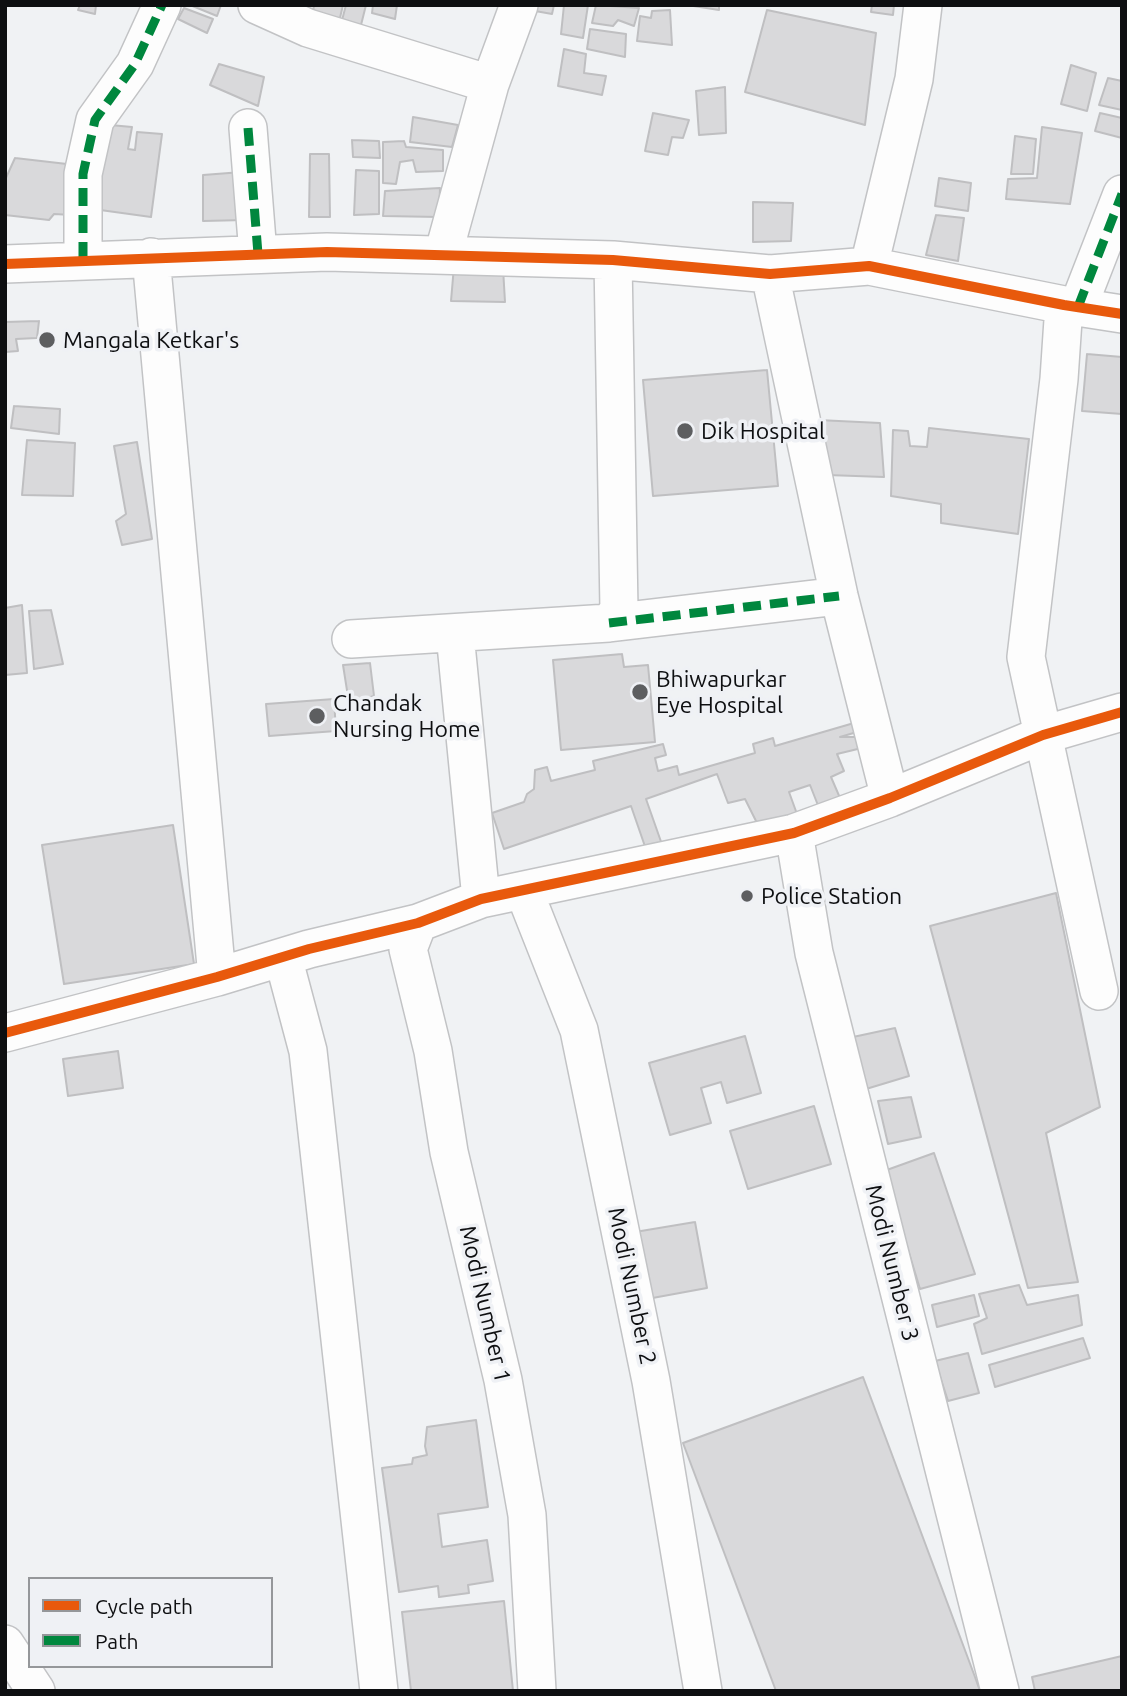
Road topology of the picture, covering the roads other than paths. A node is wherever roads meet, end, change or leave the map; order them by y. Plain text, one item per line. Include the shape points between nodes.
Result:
1 (162, 5) edge
2 (257, 5) edge
3 (519, 5) edge
4 (923, 5) edge
5 (490, 84) junction
6 (248, 128) dead end
7 (1122, 194) edge
8 (258, 254) junction
9 (443, 255) junction
10 (151, 257) junction
11 (83, 260) junction
12 (613, 260) junction
13 (5, 264) edge
14 (869, 266) junction
15 (770, 274) junction
16 (1071, 306) junction
17 (1122, 314) edge
18 (839, 596) junction
19 (610, 623) junction
20 (455, 634) junction
21 (351, 639) dead end
22 (1122, 712) edge
23 (1042, 735) junction
24 (890, 798) junction
25 (794, 833) junction
26 (524, 891) junction
27 (481, 899) junction
28 (418, 923) junction
29 (283, 957) junction
30 (217, 977) junction
31 (1099, 990) dead end
32 (5, 1034) edge
33 (5, 1644) edge
34 (36, 1691) edge
35 (379, 1691) edge
36 (537, 1691) edge
37 (703, 1691) edge
38 (1000, 1691) edge

1 - 11 street via 135,64 95,120 83,174
2 - 5 street via 308,27
3 - 5 street
4 - 14 street via 914,79
5 - 9 street
6 - 8 street
7 - 16 street
8 - 9 street
8 - 10 street
9 - 12 street
10 - 11 street
10 - 30 street
11 - 13 street
12 - 15 street
12 - 19 street via 620,600
14 - 15 street
14 - 16 street
15 - 18 street
16 - 17 street
16 - 23 street via 1026,657
18 - 19 street
18 - 24 street
19 - 20 street
20 - 21 street
20 - 27 street
22 - 23 street
23 - 24 street
23 - 31 street
24 - 25 street
25 - 26 street
25 - 38 street, Modi Number 3 via 814,953
26 - 27 street
26 - 37 street, Modi Number 2 via 579,1030 652,1381
27 - 28 street
28 - 29 street
28 - 36 street, Modi Number 1 via 408,949 503,1380 527,1515
29 - 30 street
29 - 35 street via 308,1051
30 - 32 street
33 - 34 street

